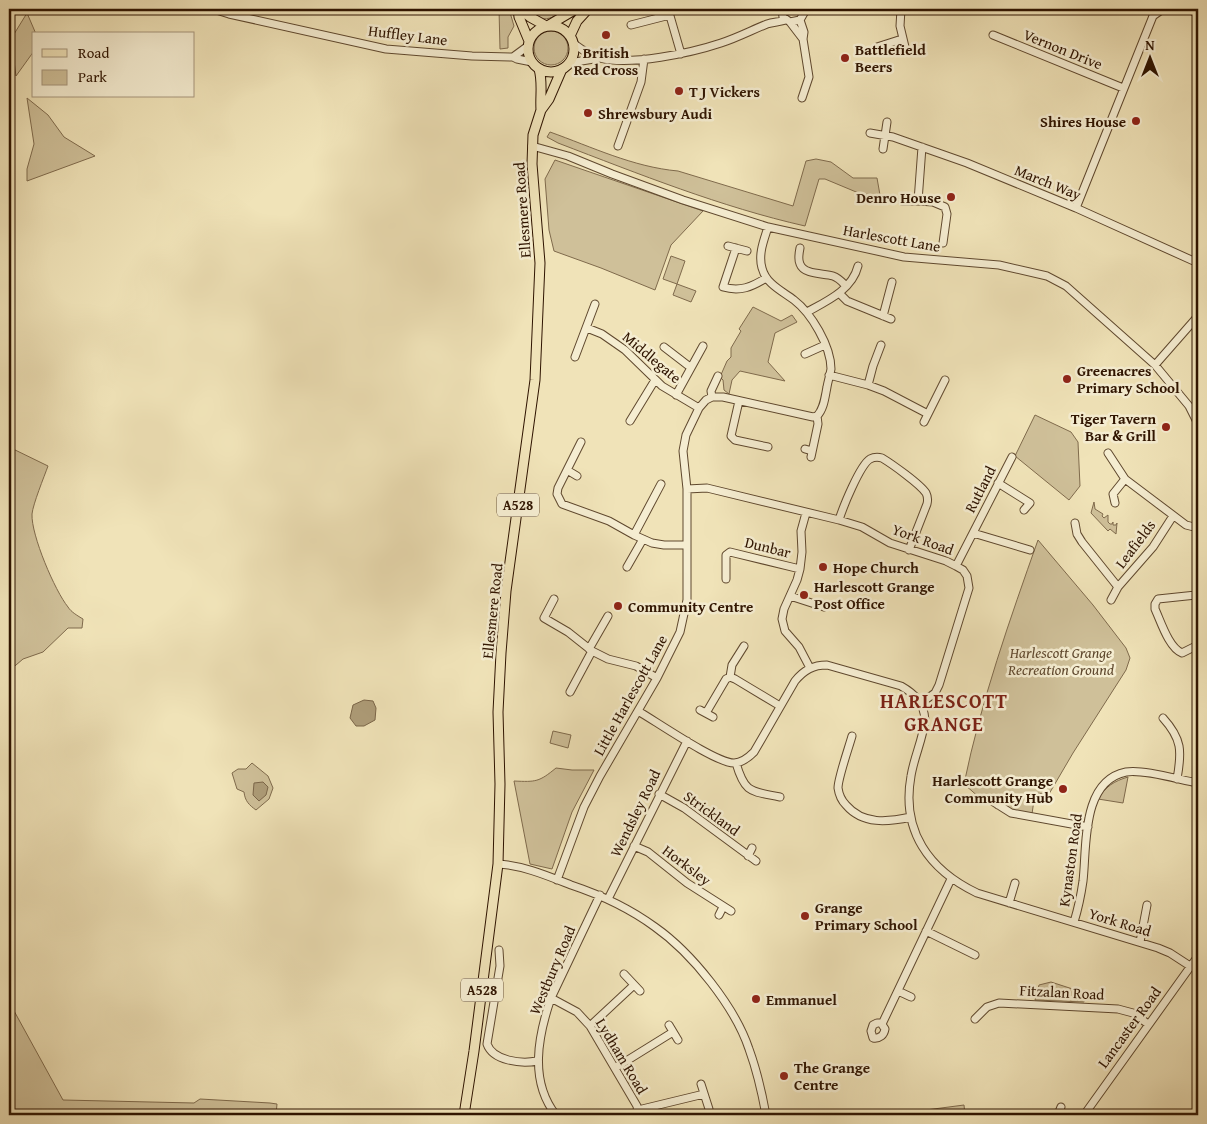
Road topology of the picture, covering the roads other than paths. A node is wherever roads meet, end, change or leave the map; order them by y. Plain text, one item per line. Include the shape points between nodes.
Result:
1 (213, 9) edge
2 (519, 9) edge
3 (576, 9) edge
4 (588, 9) edge
5 (901, 9) edge
6 (1163, 9) edge
7 (1189, 9) edge
8 (782, 10) edge
9 (806, 10) edge
10 (669, 12) edge
11 (1154, 13) edge
12 (1198, 14) edge
13 (800, 20) junction
14 (788, 21) junction
15 (768, 24) junction
16 (631, 25) dead end
17 (548, 26) junction
18 (993, 35) dead end
19 (572, 39) junction
20 (902, 39) junction
21 (803, 40) junction
22 (528, 44) junction
23 (877, 47) dead end
24 (906, 51) dead end
25 (681, 54) junction
26 (513, 57) junction
27 (600, 58) junction
28 (644, 59) junction
29 (535, 66) junction
30 (565, 66) junction
31 (1123, 88) junction
32 (802, 98) dead end
33 (541, 110) junction
34 (887, 122) dead end
35 (870, 133) dead end
36 (884, 135) junction
37 (532, 146) junction
38 (618, 146) dead end
39 (922, 147) junction
40 (883, 149) dead end
41 (902, 201) dead end
42 (918, 201) junction
43 (1076, 208) junction
44 (768, 227) junction
45 (943, 243) dead end
46 (728, 246) dead end
47 (736, 248) junction
48 (800, 248) dead end
49 (747, 251) dead end
50 (1198, 262) edge
51 (858, 266) dead end
52 (766, 278) junction
53 (892, 282) dead end
54 (846, 286) junction
55 (839, 293) junction
56 (596, 304) dead end
57 (807, 312) junction
58 (883, 316) junction
59 (1198, 316) edge
60 (891, 319) dead end
61 (587, 328) junction
62 (825, 344) junction
63 (882, 345) dead end
64 (703, 346) dead end
65 (664, 347) dead end
66 (805, 354) dead end
67 (575, 357) dead end
68 (1155, 365) junction
69 (690, 367) junction
70 (830, 375) junction
71 (718, 376) dead end
72 (655, 380) junction
73 (945, 380) dead end
74 (868, 385) junction
75 (676, 395) junction
76 (712, 397) junction
77 (739, 401) junction
78 (699, 408) junction
79 (928, 414) junction
80 (817, 416) junction
81 (630, 421) dead end
82 (924, 422) dead end
83 (1198, 424) edge
84 (581, 442) dead end
85 (765, 444) dead end
86 (809, 452) dead end
87 (1108, 453) dead end
88 (1012, 457) dead end
89 (567, 470) junction
90 (577, 476) dead end
91 (1125, 479) junction
92 (998, 483) junction
93 (661, 484) dead end
94 (687, 489) junction
95 (1115, 503) dead end
96 (1024, 510) dead end
97 (806, 513) junction
98 (1172, 516) junction
99 (839, 520) junction
100 (1075, 523) dead end
101 (1198, 528) edge
102 (973, 533) junction
103 (634, 535) junction
104 (643, 539) junction
105 (687, 545) junction
106 (909, 550) junction
107 (1030, 550) dead end
108 (956, 566) junction
109 (627, 567) dead end
110 (800, 568) junction
111 (726, 580) dead end
112 (1118, 587) junction
113 (1197, 592) edge
114 (790, 596) junction
115 (554, 599) dead end
116 (1111, 600) dead end
117 (1198, 606) edge
118 (824, 607) dead end
119 (608, 616) dead end
120 (1198, 645) edge
121 (744, 646) dead end
122 (591, 650) junction
123 (810, 668) junction
124 (730, 677) junction
125 (657, 678) junction
126 (570, 692) dead end
127 (921, 703) junction
128 (780, 706) junction
129 (638, 711) junction
130 (713, 718) dead end
131 (1163, 718) dead end
132 (852, 736) dead end
133 (687, 741) junction
134 (736, 763) junction
135 (1177, 779) junction
136 (1198, 783) edge
137 (659, 794) junction
138 (780, 797) dead end
139 (998, 802) dead end
140 (911, 817) junction
141 (1088, 827) junction
142 (634, 846) junction
143 (752, 848) dead end
144 (748, 856) junction
145 (756, 861) dead end
146 (498, 864) junction
147 (951, 879) junction
148 (556, 880) junction
149 (1015, 883) dead end
150 (600, 895) junction
151 (608, 898) junction
152 (1009, 903) junction
153 (1147, 905) dead end
154 (723, 907) junction
155 (732, 911) dead end
156 (719, 915) dead end
157 (1074, 922) junction
158 (926, 931) junction
159 (1140, 942) junction
160 (499, 950) dead end
161 (975, 955) dead end
162 (1198, 956) edge
163 (1190, 966) junction
164 (624, 974) dead end
165 (634, 985) junction
166 (640, 991) dead end
167 (898, 991) junction
168 (911, 997) dead end
169 (551, 998) junction
170 (975, 1019) dead end
171 (882, 1024) dead end
172 (1148, 1024) junction
173 (669, 1025) dead end
174 (590, 1026) junction
175 (673, 1032) junction
176 (678, 1040) dead end
177 (537, 1062) junction
178 (615, 1068) junction
179 (701, 1084) dead end
180 (704, 1094) junction
181 (1061, 1107) dead end
182 (710, 1109) dead end
183 (638, 1113) edge
184 (464, 1115) edge
185 (556, 1115) edge
186 (766, 1115) edge
187 (1067, 1115) edge
188 (1084, 1115) edge

1 - 26 street, Huffley Lane via 386,49
2 - 17 main road
2 - 22 main road
3 - 17 main road
4 - 19 main road via 577,21
5 - 20 street
6 - 11 street
7 - 12 street
8 - 14 street
8 - 15 street
9 - 13 street
10 - 16 street
10 - 25 street
11 - 31 street
13 - 14 street
13 - 21 street
14 - 15 street
14 - 21 street
15 - 25 street via 721,44
17 - 19 main road via 561,28
17 - 22 main road via 538,29
18 - 31 street, Vernon Drive
19 - 27 street via 589,54
19 - 30 main road via 573,57
20 - 23 street
20 - 24 street
21 - 32 street via 809,77
22 - 26 street
22 - 29 main road
25 - 28 street
26 - 29 street, Huffley Lane
27 - 28 street
27 - 30 street
28 - 38 street via 641,82
29 - 30 main road via 554,72
29 - 33 main road, Ellesmere Road / A528 via 542,85
30 - 33 main road, Ellesmere Road / A528
31 - 43 street
33 - 37 main road, Ellesmere Road / A528
34 - 36 street
35 - 36 street, March Way
36 - 39 street, March Way
36 - 40 street
37 - 44 street, Harlescott Lane
37 - 146 main road, Ellesmere Road / A528 via 540,263 538,328 535,380 506,591 501,653
39 - 42 street
39 - 43 street, March Way
41 - 42 street
42 - 45 street via 944,207 947,214
43 - 50 street, March Way
44 - 52 street via 760,258
44 - 68 street, Harlescott Lane via 904,257 999,265 1047,276 1066,286
46 - 47 street
47 - 49 street
47 - 52 street via 723,287 734,290 752,287
48 - 54 street via 802,268 836,276
51 - 54 street
52 - 57 street
53 - 58 street
54 - 55 street
55 - 57 street
55 - 58 street via 847,301
56 - 61 street
57 - 62 street
58 - 60 street
59 - 68 street
61 - 67 street
61 - 72 street, Middlegate via 625,350
62 - 66 street
62 - 70 street
63 - 74 street
64 - 69 street
65 - 69 street
68 - 83 street, Harlescott Lane via 1189,406
69 - 75 street
70 - 74 street
70 - 80 street via 822,410
71 - 76 street via 711,391
72 - 75 street, Middlegate
72 - 81 street
73 - 79 street
74 - 79 street
75 - 78 street, Middlegate
76 - 77 street
76 - 78 street, Little Harlescott Lane
77 - 80 street
77 - 85 street via 731,436 735,440
78 - 94 street, Little Harlescott Lane via 686,436 683,452
79 - 82 street
80 - 86 street via 818,424
84 - 89 street
87 - 91 street
88 - 92 street, Rutland
89 - 90 street
89 - 103 street via 557,494 562,504 609,521
91 - 95 street via 1111,495
91 - 98 street
92 - 96 street via 1032,501
92 - 102 street, Rutland
93 - 103 street
94 - 97 street, York Road via 707,488
94 - 105 street, Little Harlescott Lane
97 - 99 street, York Road
97 - 110 street via 801,531
98 - 101 street
98 - 112 street, Leafields via 1153,547
99 - 106 street, York Road
99 - 106 street via 847,497 869,459 882,458 928,497
100 - 112 street, Leafields via 1082,542
102 - 107 street, Rutland
102 - 108 street, Rutland
103 - 104 street
104 - 105 street via 664,545
104 - 109 street
105 - 125 street, Little Harlescott Lane via 684,618
106 - 108 street, York Road
108 - 127 street, York Road via 964,570 969,588 939,685 935,693
110 - 111 street, Dunbar via 730,552 726,555
110 - 114 street
112 - 116 street, Leafields
113 - 117 street
113 - 120 street via 1158,600 1155,610 1177,651 1182,653
114 - 118 street
114 - 123 street via 782,619 785,631 799,647
115 - 122 street via 544,618 578,638
119 - 122 street
121 - 124 street via 732,665
122 - 125 street via 608,659 636,666
122 - 126 street
123 - 127 street via 828,665 890,683 909,691
123 - 128 street via 795,681
124 - 128 street
124 - 130 street via 703,712
125 - 129 street, Little Harlescott Lane
127 - 140 street, York Road via 925,720 910,779
128 - 134 street via 754,752
129 - 133 street
129 - 148 street, Little Harlescott Lane via 584,807
131 - 135 street via 1178,739
132 - 140 street via 838,788 845,804 853,813 878,822
133 - 134 street via 720,759
133 - 137 street, Wendsley Road
134 - 138 street via 748,788 760,794
135 - 136 street, Kynaston Road
135 - 141 street, Kynaston Road via 1126,772 1111,779 1094,800
137 - 142 street, Wendsley Road
137 - 144 street, Strickland via 684,808
139 - 141 street via 1011,813
140 - 147 street, York Road via 914,831 925,851
141 - 157 street, Kynaston Road via 1083,882
142 - 151 street, Wendsley Road
142 - 154 street, Horksley via 648,852
143 - 144 street, Strickland
144 - 145 street, Strickland
146 - 148 street
146 - 184 main road, Ellesmere Road / A528
147 - 152 street, York Road via 977,893
147 - 158 street
148 - 150 street
149 - 152 street
150 - 151 street
150 - 169 street, Westbury Road
151 - 186 street via 672,940 722,998 749,1048
152 - 157 street, York Road
153 - 159 street
154 - 155 street, Horksley
154 - 156 street
157 - 159 street, York Road
158 - 161 street
158 - 167 street
159 - 163 street, York Road
160 - 177 street via 504,958 487,1044 493,1053 511,1060
162 - 163 street, Lancaster Road
163 - 172 street, Lancaster Road
164 - 165 street
165 - 166 street
165 - 174 street
167 - 168 street
167 - 171 street
169 - 174 street, Lydham Road via 577,1012
169 - 177 street, Westbury Road
170 - 172 street, Fitzalan Road via 987,1007 999,1003 1118,1009 1133,1013
172 - 188 street, Lancaster Road
173 - 175 street
174 - 178 street, Lydham Road
175 - 176 street
175 - 178 street
177 - 185 street, Westbury Road via 546,1099
178 - 183 street, Lydham Road
179 - 180 street
180 - 182 street
180 - 183 street
181 - 187 street via 1059,1112

